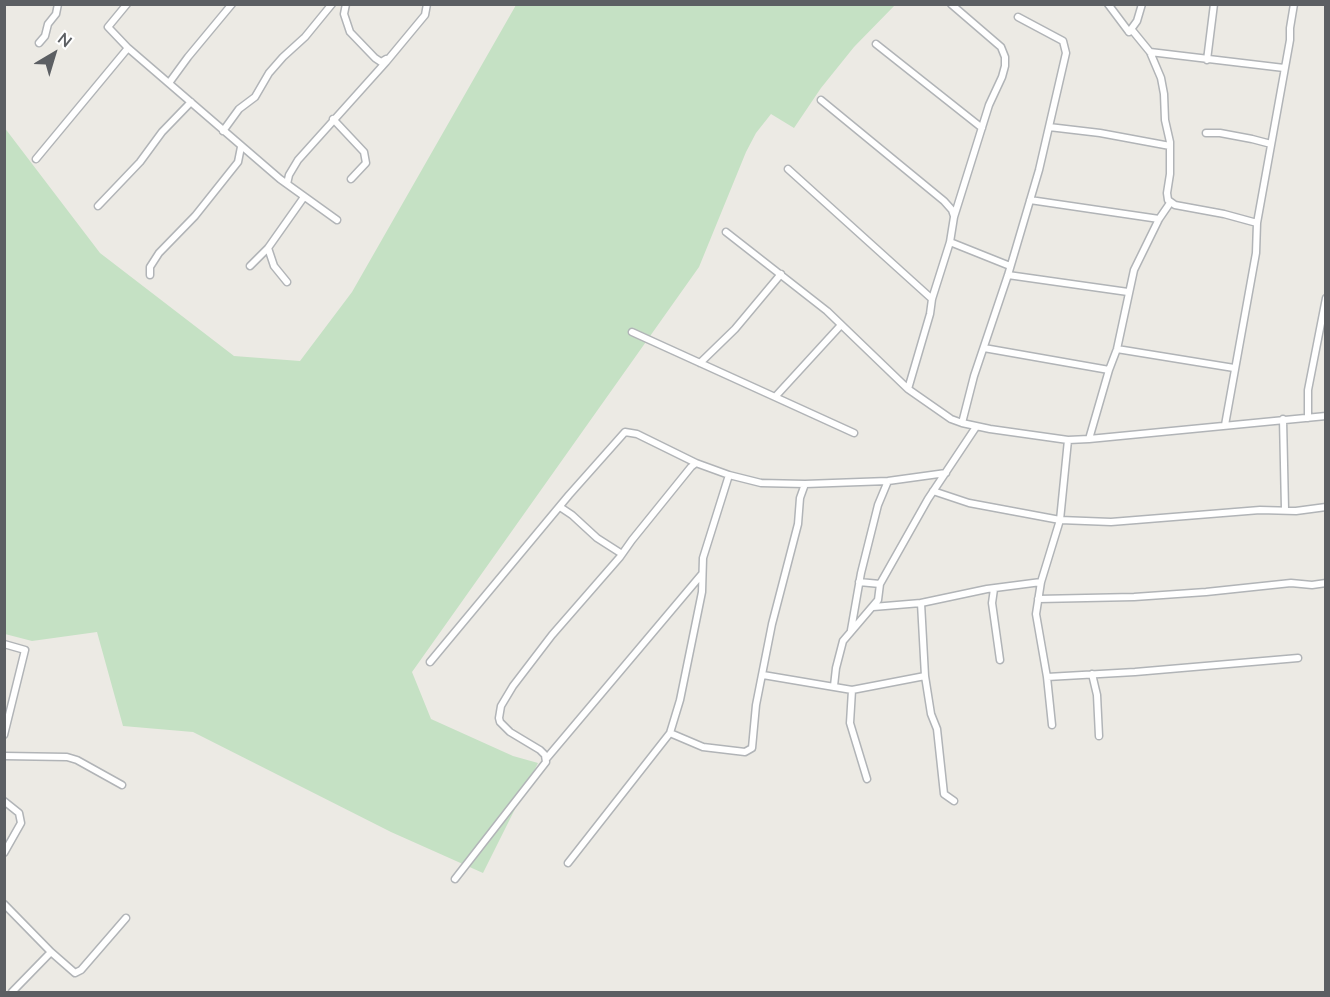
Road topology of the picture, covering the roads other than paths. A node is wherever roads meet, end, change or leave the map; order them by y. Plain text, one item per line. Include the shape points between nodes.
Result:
1 (58, 4) edge
2 (127, 4) edge
3 (232, 4) edge
4 (332, 4) edge
5 (346, 4) edge
6 (426, 4) edge
7 (951, 4) edge
8 (1108, 4) edge
9 (1142, 4) edge
10 (1214, 4) edge
11 (1294, 4) edge
12 (1018, 17) dead end
13 (1129, 32) junction
14 (39, 43) dead end
15 (876, 44) dead end
16 (128, 48) junction
17 (1150, 52) junction
18 (389, 57) junction
19 (1207, 60) junction
20 (1284, 68) junction
21 (169, 83) junction
22 (821, 100) dead end
23 (191, 102) junction
24 (333, 119) junction
25 (1049, 127) junction
26 (982, 128) junction
27 (223, 131) junction
28 (1206, 133) dead end
29 (1271, 144) junction
30 (1170, 146) junction
31 (241, 147) junction
32 (36, 159) dead end
33 (788, 170) dead end
34 (351, 179) dead end
35 (287, 184) junction
36 (304, 197) junction
37 (1030, 200) junction
38 (1170, 203) junction
39 (98, 206) dead end
40 (954, 216) junction
41 (1159, 219) junction
42 (338, 220) dead end
43 (1257, 223) junction
44 (726, 232) dead end
45 (950, 242) junction
46 (268, 248) junction
47 (250, 266) dead end
48 (1010, 266) junction
49 (781, 274) junction
50 (150, 275) dead end
51 (1008, 275) junction
52 (287, 282) dead end
53 (1128, 292) junction
54 (1326, 298) edge
55 (932, 299) junction
56 (841, 325) junction
57 (632, 332) dead end
58 (984, 348) junction
59 (1117, 349) junction
60 (700, 363) junction
61 (1234, 368) junction
62 (1109, 370) junction
63 (908, 389) junction
64 (775, 397) junction
65 (1326, 416) edge
66 (1308, 418) junction
67 (1283, 419) junction
68 (962, 423) junction
69 (1226, 425) junction
70 (976, 427) junction
71 (854, 433) dead end
72 (1089, 439) junction
73 (1068, 440) junction
74 (696, 463) junction
75 (946, 473) junction
76 (729, 475) junction
77 (888, 481) junction
78 (805, 484) junction
79 (933, 491) junction
80 (560, 507) junction
81 (1326, 507) edge
82 (1286, 509) junction
83 (1060, 520) junction
84 (622, 554) junction
85 (702, 574) junction
86 (859, 582) junction
87 (1041, 582) junction
88 (1326, 583) edge
89 (880, 584) junction
90 (994, 589) junction
91 (1038, 599) junction
92 (921, 603) junction
93 (873, 607) junction
94 (850, 631) junction
95 (4, 644) edge
96 (1298, 658) dead end
97 (1000, 660) dead end
98 (430, 662) dead end
99 (1092, 674) junction
100 (763, 675) junction
101 (925, 676) junction
102 (1047, 677) junction
103 (834, 686) junction
104 (852, 690) junction
105 (6, 718) edge
106 (1052, 725) dead end
107 (670, 733) junction
108 (4, 735) edge
109 (1099, 736) dead end
110 (4, 756) edge
111 (546, 759) junction
112 (867, 779) dead end
113 (122, 785) dead end
114 (4, 801) edge
115 (954, 801) dead end
116 (4, 854) edge
117 (568, 862) dead end
118 (455, 879) dead end
119 (4, 904) edge
120 (126, 918) dead end
121 (51, 952) junction
122 (12, 993) edge

1 - 14 street
2 - 16 street via 108,27
3 - 21 street
4 - 27 street
5 - 18 street via 346,23 358,42 381,62
6 - 18 street via 425,15
7 - 26 street via 1004,51 1002,77
8 - 13 street
9 - 13 street
10 - 19 street
11 - 20 street
12 - 25 street via 1065,45 1064,67
13 - 17 street via 1132,30
15 - 26 street
16 - 21 street
16 - 32 street
17 - 19 street
17 - 30 street via 1161,78
18 - 24 street
19 - 20 street
20 - 29 street
21 - 23 street
22 - 40 street via 944,201
23 - 27 street
23 - 39 street
24 - 34 street via 364,152 366,163
24 - 35 street via 298,160
25 - 30 street
25 - 37 street
26 - 40 street
27 - 31 street
28 - 29 street
29 - 43 street
30 - 38 street
31 - 35 street
31 - 50 street via 238,162 159,253 150,267
33 - 55 street
35 - 36 street
36 - 42 street
36 - 46 street
37 - 41 street
37 - 48 street
38 - 41 street
38 - 43 street
40 - 45 street
41 - 53 street via 1134,270
43 - 61 street via 1256,253
44 - 49 street
45 - 48 street
45 - 55 street
46 - 47 street
46 - 52 street via 274,266
48 - 51 street
49 - 56 street
49 - 60 street
51 - 53 street
51 - 58 street
53 - 59 street
54 - 66 street via 1308,390
55 - 63 street
56 - 63 street
56 - 64 street
57 - 60 street
58 - 62 street
58 - 68 street
59 - 61 street
59 - 62 street
60 - 64 street
61 - 69 street
62 - 72 street
63 - 68 street
64 - 71 street
65 - 66 street
66 - 67 street
67 - 69 street
67 - 82 street
68 - 70 street
69 - 72 street
70 - 73 street
70 - 75 street
72 - 73 street
73 - 83 street
74 - 76 street
74 - 80 street via 625,432
74 - 84 street
75 - 77 street
75 - 79 street
76 - 78 street via 761,483
76 - 85 street via 704,553
77 - 78 street
77 - 86 street
78 - 100 street
79 - 83 street via 969,503
79 - 89 street
80 - 84 street
80 - 98 street
81 - 82 street
82 - 83 street via 1111,522
83 - 87 street
84 - 111 street via 552,635 501,706 499,718 504,726 540,750
85 - 107 street via 702,592
85 - 111 street
86 - 89 street
86 - 94 street
87 - 90 street
87 - 91 street
88 - 91 street via 1134,597
89 - 93 street
90 - 92 street
90 - 97 street via 992,603
91 - 102 street via 1036,616
92 - 93 street
92 - 101 street
93 - 94 street
94 - 103 street via 843,640
95 - 105 street via 25,650
96 - 99 street
99 - 102 street
99 - 109 street
100 - 103 street
100 - 107 street via 749,751 703,747
101 - 104 street
101 - 115 street via 937,729 944,794
102 - 106 street
103 - 104 street
104 - 112 street via 850,723
105 - 108 street
107 - 117 street
110 - 113 street via 67,757
111 - 118 street
114 - 116 street via 19,813 21,823
119 - 121 street
120 - 121 street via 75,973
121 - 122 street

